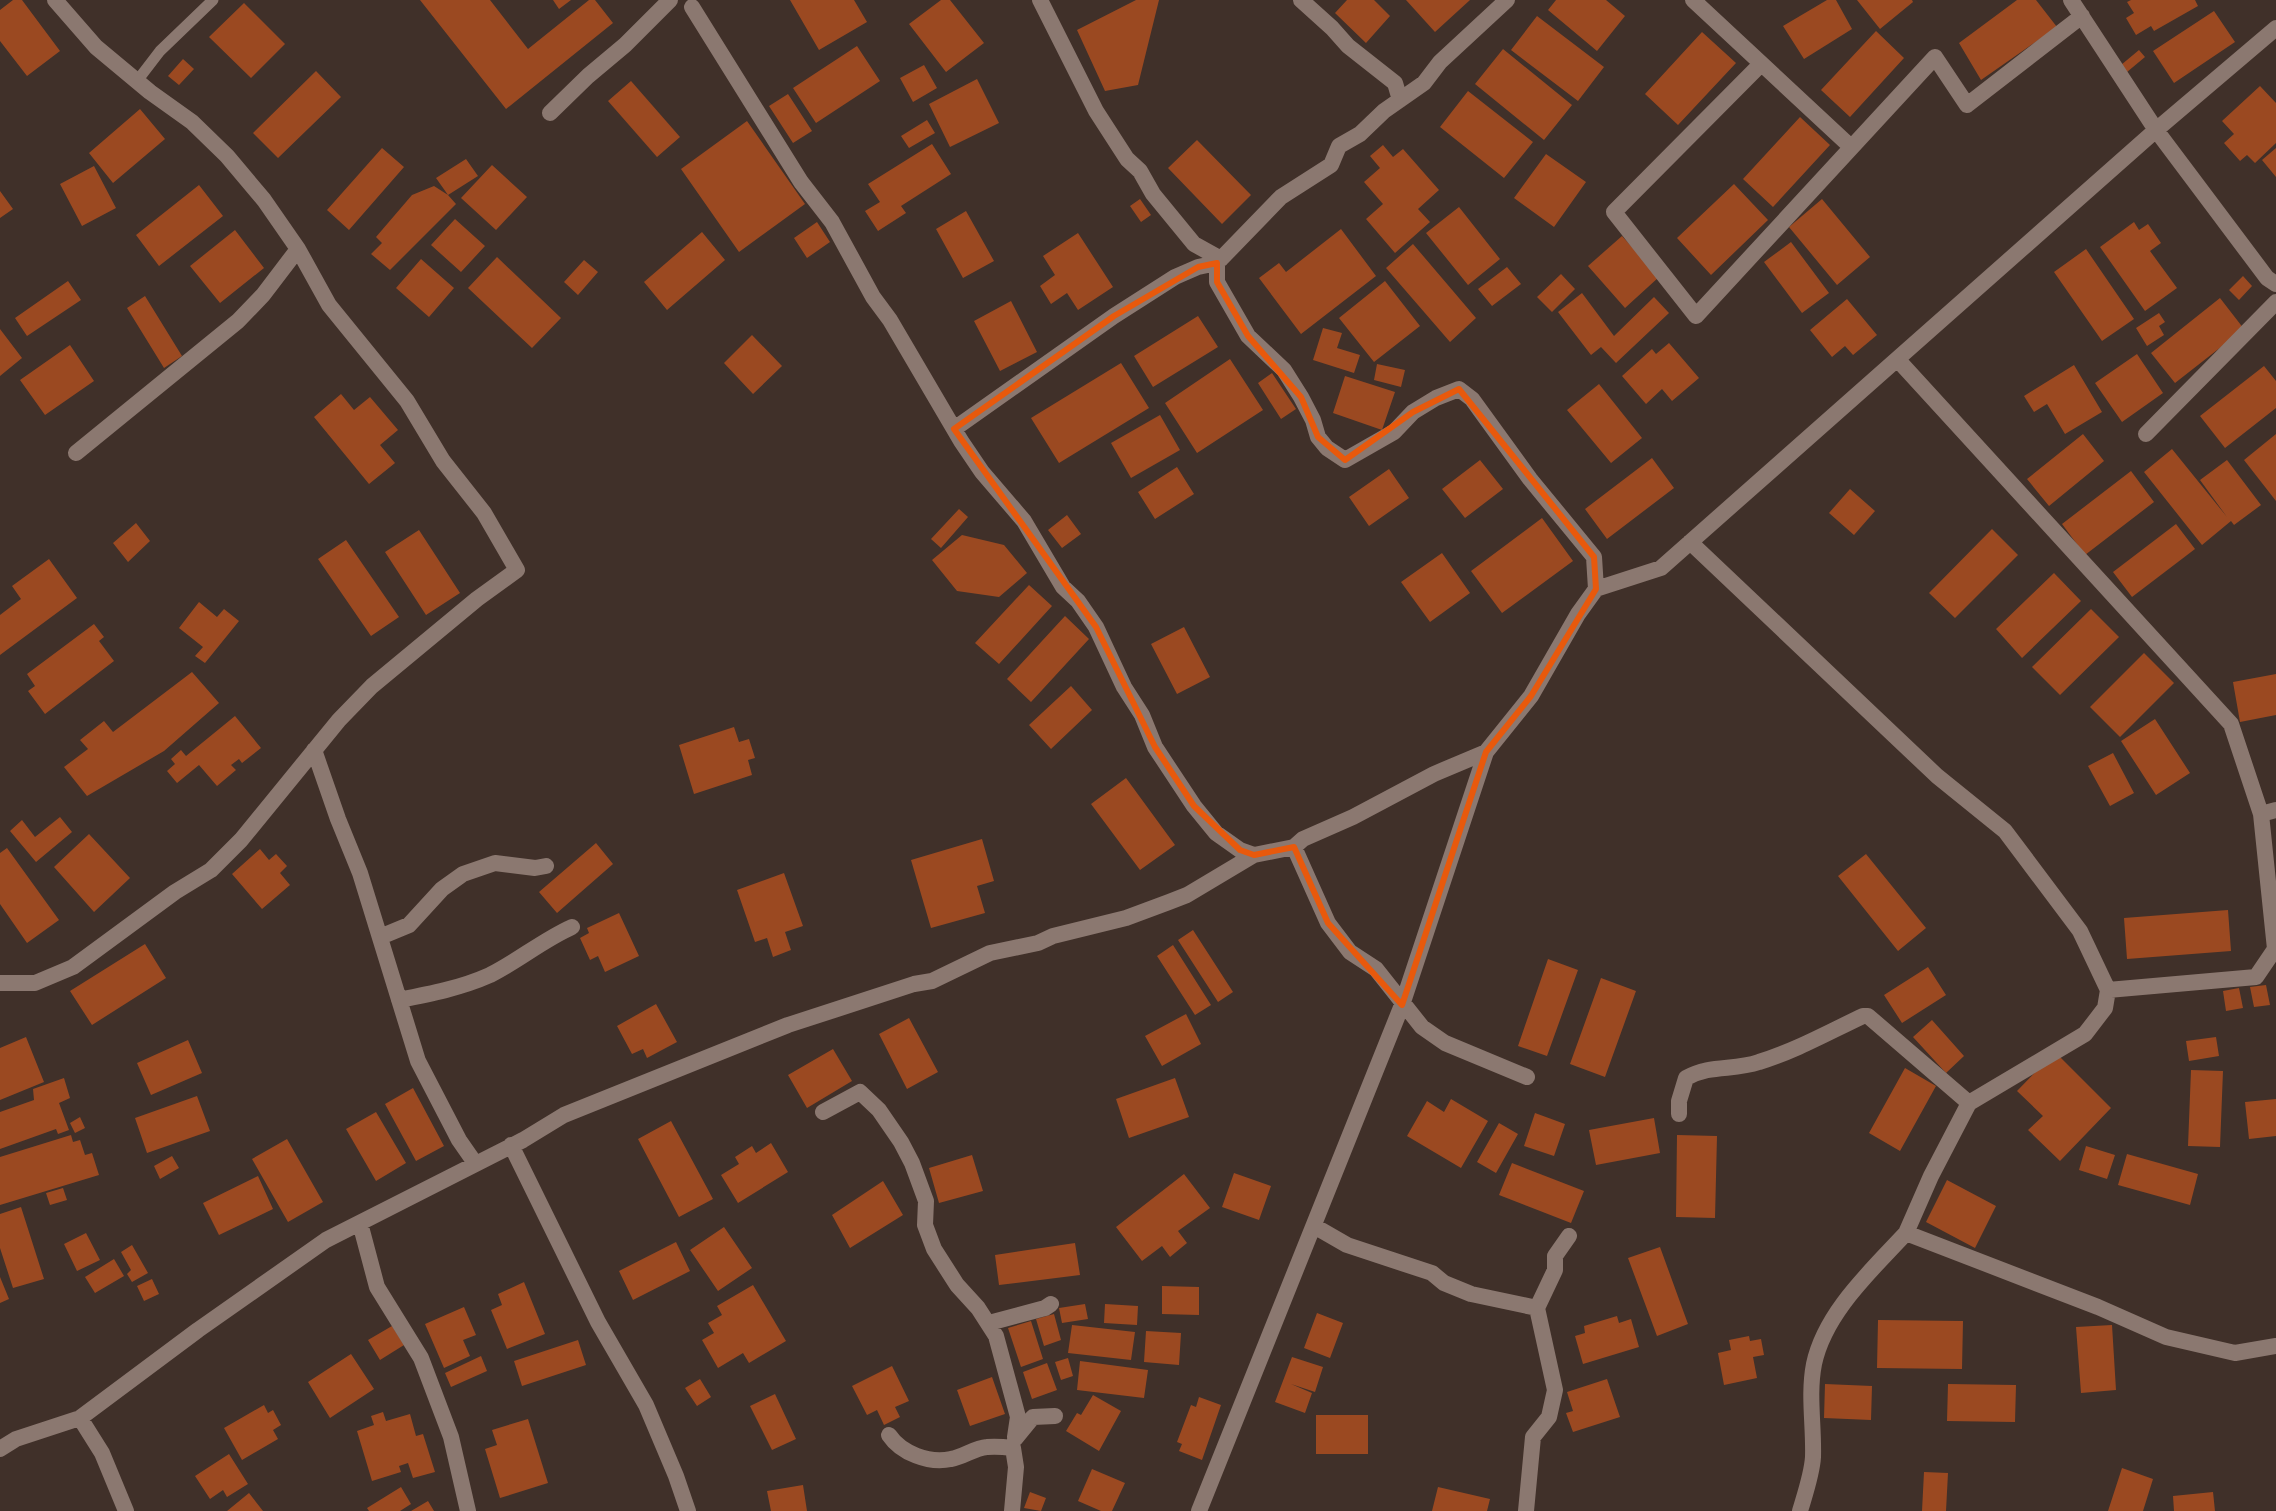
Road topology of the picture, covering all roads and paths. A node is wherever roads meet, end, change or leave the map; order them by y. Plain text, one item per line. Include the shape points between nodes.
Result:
1 (55, 0) edge
2 (213, 0) edge
3 (670, 0) edge
4 (1040, 0) edge
5 (1301, 0) edge
6 (1507, 0) edge
7 (1693, 0) edge
8 (2071, 0) edge
9 (693, 2) edge
10 (2082, 16) junction
11 (2276, 28) edge
12 (1761, 64) junction
13 (137, 81) junction
14 (1400, 100) junction
15 (550, 113) dead end
16 (2156, 130) junction
17 (1851, 147) junction
18 (298, 249) junction
19 (1219, 261) junction
20 (2276, 284) edge
21 (2276, 302) edge
22 (1898, 360) junction
23 (954, 429) junction
24 (2146, 434) dead end
25 (76, 453) dead end
26 (1690, 542) junction
27 (1596, 589) junction
28 (314, 750) junction
29 (1486, 752) junction
30 (2268, 812) edge
31 (1294, 847) junction
32 (1254, 855) junction
33 (546, 866) dead end
34 (572, 927) dead end
35 (380, 937) junction
36 (0, 983) edge
37 (2108, 990) junction
38 (399, 1000) junction
39 (1402, 1005) junction
40 (1527, 1077) dead end
41 (1969, 1103) junction
42 (823, 1112) dead end
43 (1679, 1114) dead end
44 (511, 1145) junction
45 (475, 1163) junction
46 (360, 1223) junction
47 (1314, 1226) junction
48 (1906, 1233) junction
49 (1569, 1236) dead end
50 (1051, 1304) dead end
51 (1537, 1308) junction
52 (989, 1323) junction
53 (2276, 1346) edge
54 (1055, 1416) dead end
55 (80, 1418) junction
56 (889, 1435) dead end
57 (1014, 1443) junction
58 (0, 1449) edge
59 (126, 1511) edge
60 (468, 1511) edge
61 (688, 1511) edge
62 (1012, 1511) edge
63 (1199, 1511) edge
64 (1526, 1511) edge
65 (1800, 1511) edge

1 - 13 street via 96,47
2 - 13 lane
3 - 15 street
4 - 19 street via 1096,111 1127,159 1194,244
5 - 14 street via 1395,83
6 - 14 street
7 - 12 street
8 - 10 street
9 - 23 street
10 - 16 street
10 - 17 street via 1967,105 1935,57
11 - 16 street
12 - 17 street
12 - 17 street via 1614,212 1696,316
13 - 18 street via 227,156
14 - 19 street via 1339,146 1331,165 1281,197
16 - 20 street
16 - 22 street
18 - 25 street via 238,321
18 - 28 street via 329,305 407,401 517,570 372,686
19 - 23 street via 1175,277
19 - 27 street via 1217,282 1248,336 1284,370 1327,448 1345,460 1394,432 1413,412 1459,389 1594,557
21 - 24 street
22 - 26 street
22 - 30 street via 2231,724
23 - 32 street via 1096,627 1155,747 1194,806 1216,833
26 - 27 street via 1661,568
26 - 37 street via 1937,776 2005,831 2080,931
27 - 29 street via 1531,696
28 - 35 street
28 - 36 street via 249,832 211,870 73,967 35,983
29 - 31 street
29 - 39 street
30 - 37 street via 2275,949 2256,977
31 - 32 street
31 - 39 street via 1328,923 1350,952 1376,969
32 - 44 street via 1178,899 990,953 932,981 788,1025 564,1115
33 - 35 street via 495,863 463,874 409,925
34 - 38 street via 491,974
35 - 38 street
37 - 41 street via 2105,1008 2085,1034
38 - 45 street via 418,1061
39 - 40 street via 1445,1043
39 - 47 street
41 - 43 street via 1863,1016 1756,1063 1702,1069 1686,1078
41 - 48 street
42 - 52 street via 860,1092 879,1110 912,1163 926,1201 925,1225 934,1249
44 - 45 street
44 - 61 street via 548,1226 646,1405
45 - 46 street
46 - 55 street via 326,1240
46 - 60 street via 377,1287 421,1358 436,1397
47 - 51 street via 1347,1245 1432,1273 1471,1294
47 - 63 street
48 - 53 street via 2166,1337 2235,1353
48 - 65 street via 1848,1299 1819,1347 1810,1407 1813,1458
49 - 51 street via 1555,1256 1555,1270
50 - 52 street
51 - 64 street via 1555,1390 1549,1417 1533,1437
52 - 57 street via 1018,1417
54 - 57 street via 1033,1417
55 - 58 street
55 - 59 street via 102,1453
56 - 57 street via 909,1454 934,1459
57 - 62 street

